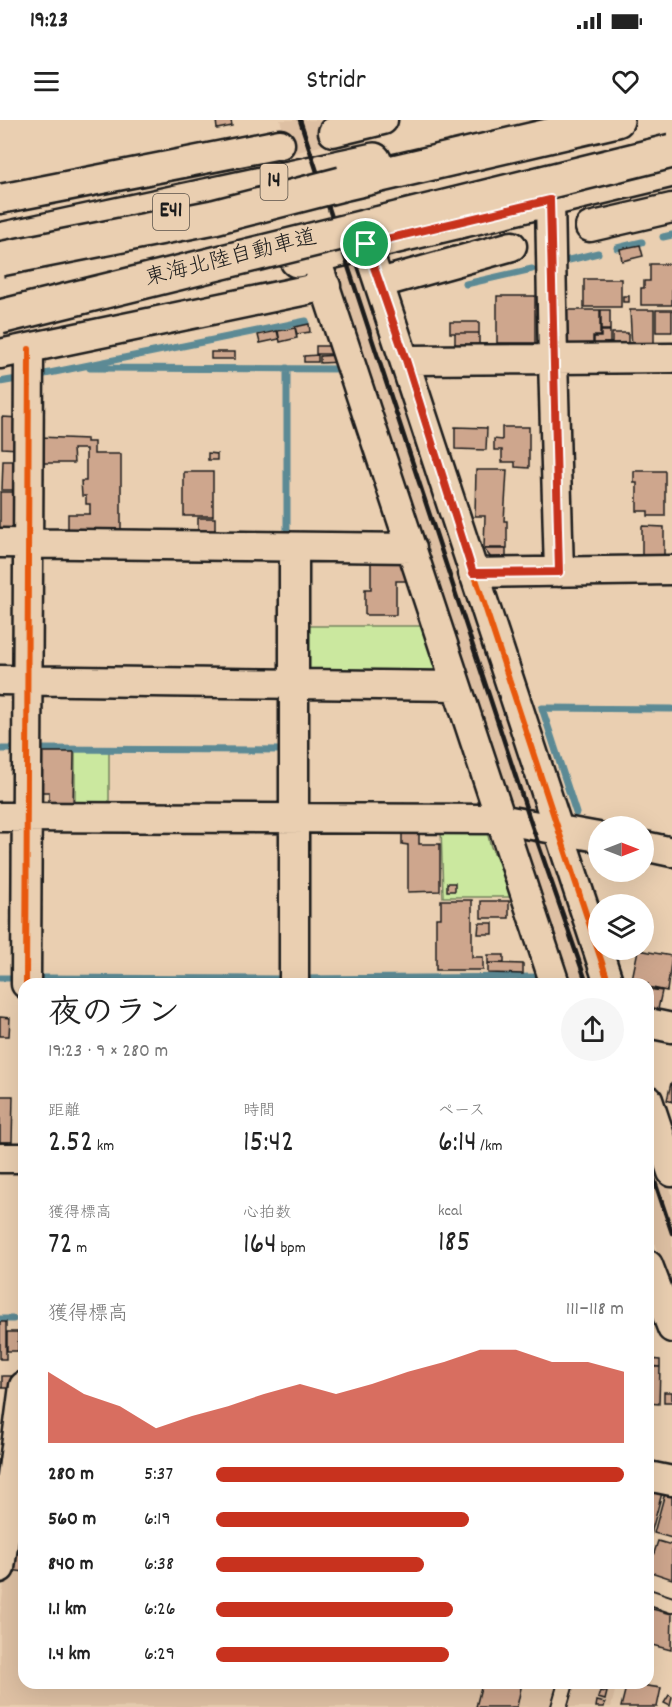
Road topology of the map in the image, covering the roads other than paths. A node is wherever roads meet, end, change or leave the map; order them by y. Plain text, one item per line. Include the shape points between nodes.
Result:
1 (383, 120) edge
2 (546, 120) edge
3 (617, 120) edge
4 (331, 126) edge
5 (277, 132) edge
6 (672, 151) edge
7 (672, 170) edge
8 (343, 176) junction
9 (292, 179) junction
10 (0, 199) edge
11 (550, 200) junction
12 (672, 208) edge
13 (590, 227) dead end
14 (358, 237) junction
15 (0, 238) edge
16 (512, 246) dead end
17 (315, 256) junction
18 (0, 259) edge
19 (380, 283) junction
20 (326, 286) junction
21 (0, 296) edge
22 (0, 318) edge
23 (0, 322) edge
24 (29, 349) junction
25 (0, 354) edge
26 (672, 358) edge
27 (553, 359) junction
28 (406, 360) junction
29 (0, 543) edge
30 (29, 543) junction
31 (294, 547) junction
32 (412, 548) junction
33 (672, 570) edge
34 (559, 572) junction
35 (473, 573) junction
36 (0, 680) edge
37 (29, 680) junction
38 (294, 683) junction
39 (456, 686) junction
40 (13, 817) edge
41 (294, 819) junction
42 (499, 819) junction
43 (556, 828) junction
44 (588, 835) edge
45 (654, 848) edge
46 (672, 852) edge
47 (26, 978) edge
48 (294, 978) edge
49 (553, 978) edge
50 (607, 978) edge
51 (654, 1024) edge
52 (672, 1028) edge
53 (654, 1117) edge
54 (0, 1158) edge
55 (18, 1158) edge
56 (671, 1167) edge
57 (654, 1281) edge
58 (672, 1328) edge
59 (18, 1418) edge
60 (654, 1477) edge
61 (6, 1481) edge
62 (672, 1481) edge
63 (0, 1568) edge
64 (654, 1599) edge
65 (672, 1605) edge
66 (564, 1689) edge
67 (560, 1707) edge

1 - 4 street
2 - 8 main road, 14
3 - 8 main road, E41
4 - 8 street
5 - 9 street
5 - 10 street
6 - 14 main road, 東海北陸自動車道, bridge
7 - 11 main road
8 - 9 main road, 14
8 - 15 main road, E41, bridge
8 - 18 main road, bridge via 214,217
9 - 15 main road, 14
11 - 14 main road
11 - 27 street
12 - 13 street
14 - 17 main road
14 - 19 street
14 - 21 main road, bridge
14 - 22 main road, 東海北陸自動車道, bridge
16 - 19 street
17 - 20 street
17 - 23 main road
19 - 28 street
20 - 24 street
20 - 32 street
24 - 25 street
24 - 30 street
26 - 27 street
27 - 28 street
27 - 34 street
28 - 35 street
29 - 30 street
30 - 31 street
30 - 37 street
31 - 32 street
31 - 38 street
32 - 39 street
33 - 34 street
34 - 35 street
35 - 43 street
36 - 37 street
37 - 38 street
37 - 40 street
38 - 39 street
38 - 41 street
39 - 42 street
40 - 41 street
40 - 47 street
41 - 42 street
41 - 48 street
42 - 43 street
42 - 49 street
43 - 44 street
43 - 50 street
45 - 46 street
51 - 52 street
53 - 56 street
54 - 55 street
57 - 58 street
59 - 61 street
60 - 62 street
61 - 63 street
64 - 65 lane
66 - 67 lane

